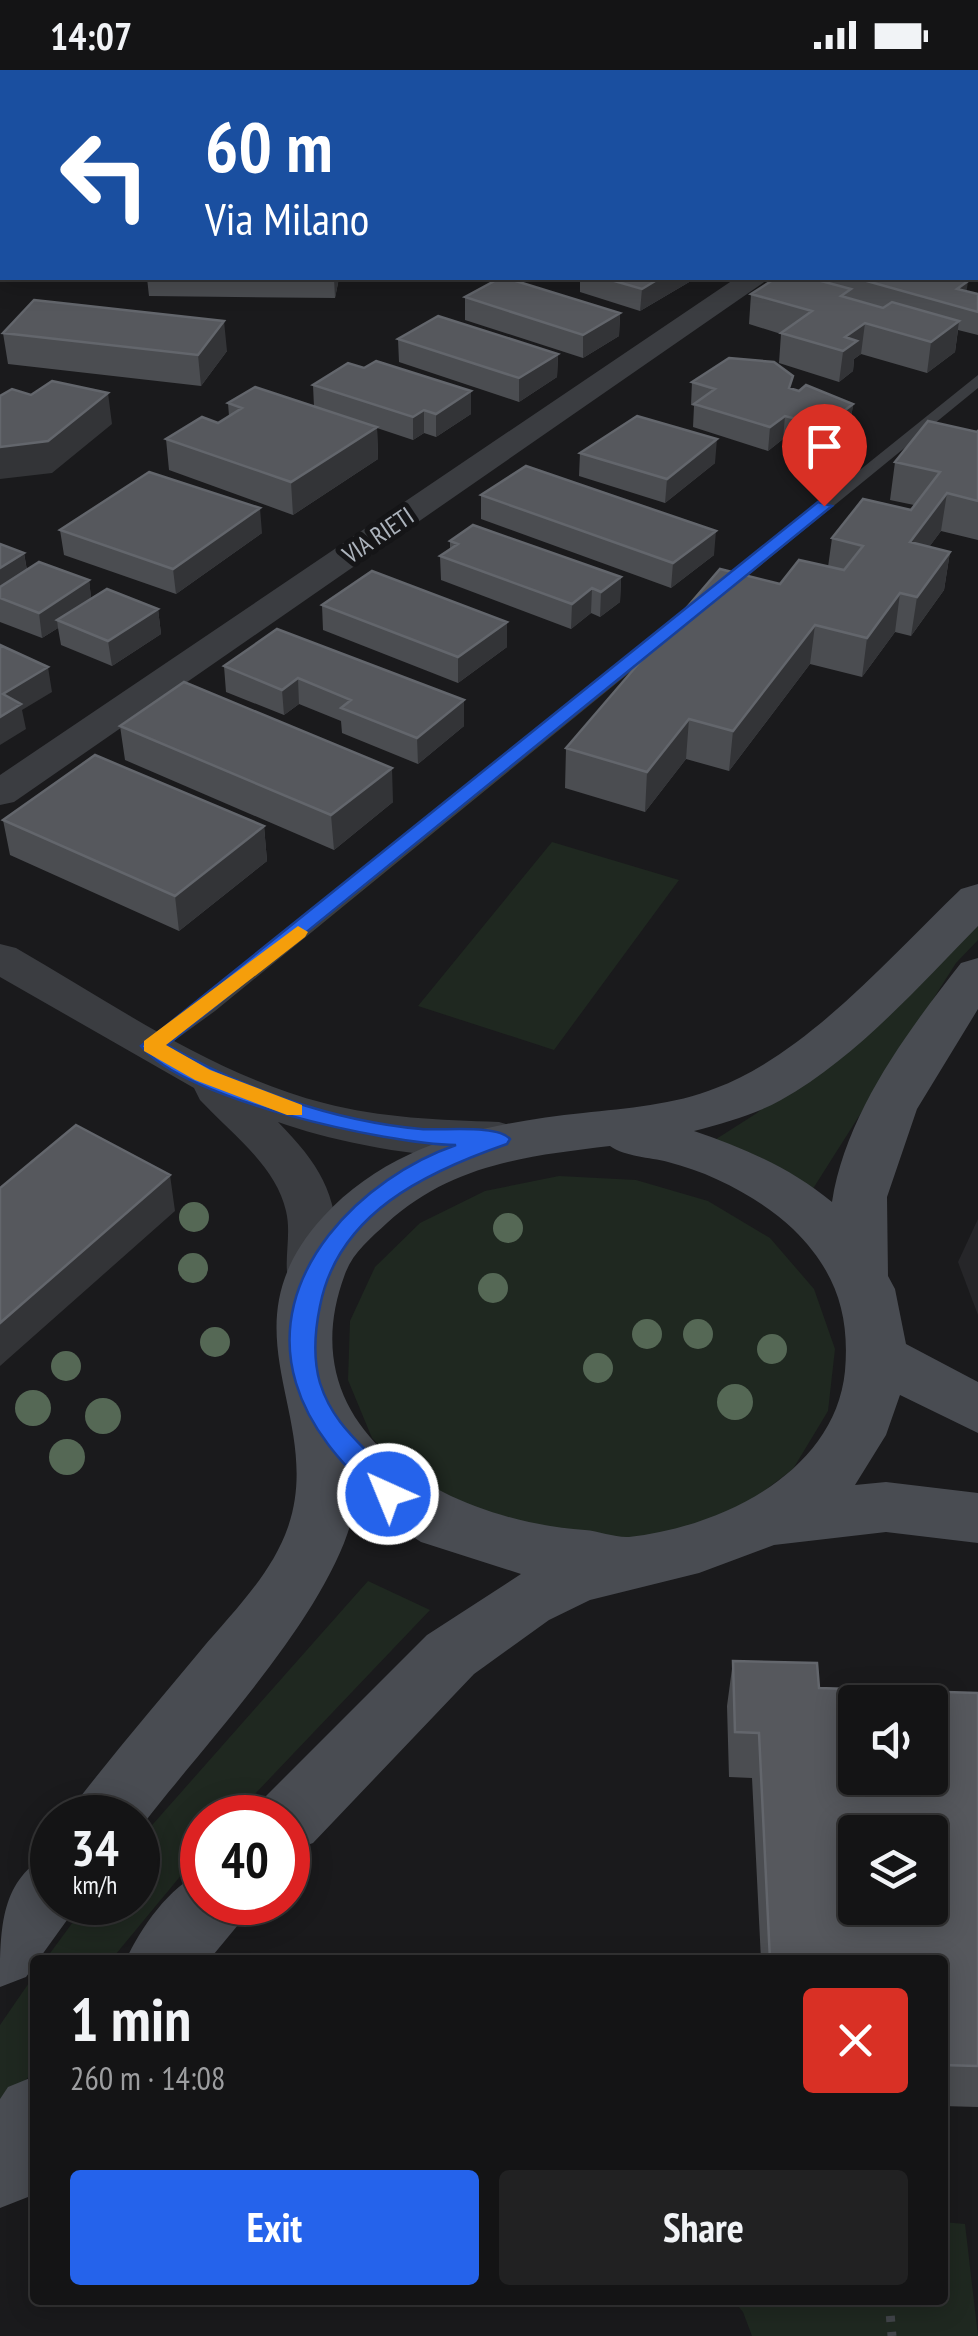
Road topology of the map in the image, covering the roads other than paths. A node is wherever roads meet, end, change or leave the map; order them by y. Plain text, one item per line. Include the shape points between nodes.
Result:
1 (752, 280) edge
2 (978, 380) edge
3 (0, 793) edge
4 (978, 899) edge
5 (0, 958) edge
6 (978, 974) edge
7 (152, 1046) junction
8 (202, 1075) junction
9 (588, 1130) junction
10 (499, 1139) junction
11 (861, 1274) junction
12 (312, 1283) junction
13 (880, 1357) junction
14 (308, 1382) junction
15 (978, 1410) edge
16 (978, 1518) edge
17 (766, 1520) junction
18 (631, 1560) junction
19 (125, 1795) edge
20 (310, 1798) edge
21 (30, 1914) edge
22 (194, 1925) edge
23 (0, 1953) edge
24 (167, 1955) edge
25 (30, 2122) edge
26 (0, 2170) edge

1 - 3 street, VIA RIETI
2 - 7 lane
4 - 9 street via 780,1077 684,1118
5 - 7 street
6 - 11 street via 908,1079 880,1137 860,1196
7 - 8 street
8 - 10 street via 303,1114 420,1137
8 - 12 street via 293,1167 312,1212
9 - 10 street
9 - 11 street via 673,1141 750,1169 816,1214
10 - 12 street via 437,1160 382,1192 340,1234
11 - 13 street via 876,1314
12 - 14 street via 302,1332
13 - 15 street
13 - 17 street via 866,1419 827,1474
14 - 18 street via 337,1441 388,1494 458,1533 542,1556
14 - 19 street via 330,1460 318,1531 285,1596
16 - 17 street via 886,1507
17 - 18 street via 702,1546
18 - 20 street via 564,1582 489,1626 422,1681
21 - 23 street
22 - 24 street
25 - 26 street

